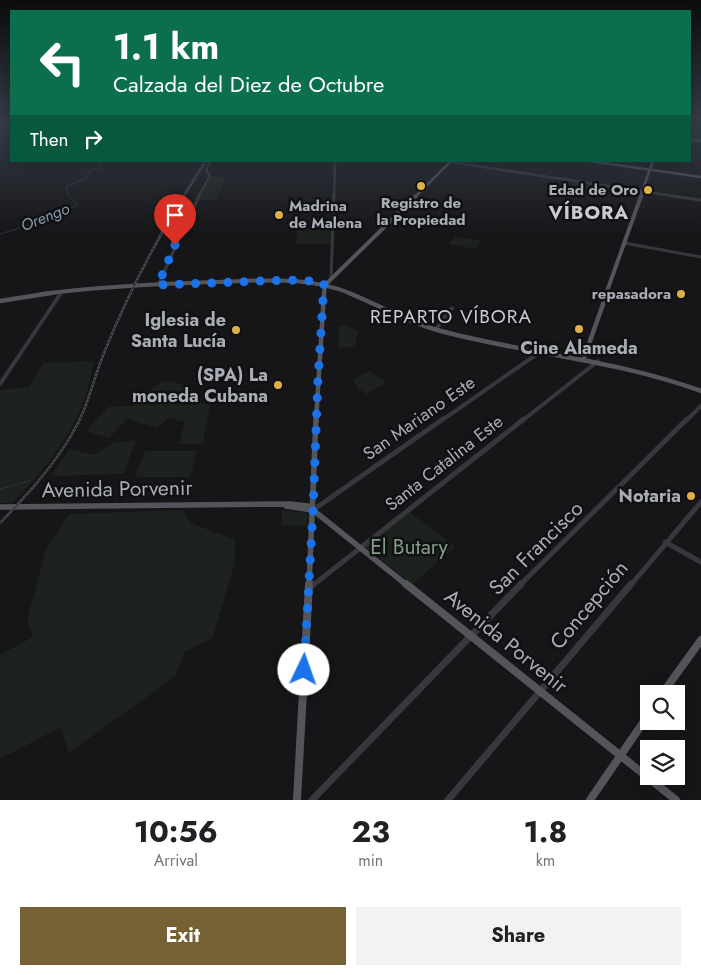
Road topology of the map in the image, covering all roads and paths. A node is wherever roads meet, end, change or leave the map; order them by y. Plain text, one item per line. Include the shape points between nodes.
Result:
1 (210, 162) edge
2 (335, 162) edge
3 (450, 162) edge
4 (597, 162) edge
5 (653, 162) edge
6 (650, 169) junction
7 (701, 177) edge
8 (642, 191) junction
9 (701, 200) edge
10 (624, 243) junction
11 (701, 257) edge
12 (331, 278) junction
13 (324, 284) junction
14 (158, 285) junction
15 (335, 287) junction
16 (62, 292) junction
17 (323, 292) junction
18 (0, 301) edge
19 (452, 308) dead end
20 (436, 329) junction
21 (541, 351) junction
22 (586, 351) junction
23 (584, 358) junction
24 (594, 362) junction
25 (0, 384) edge
26 (701, 391) edge
27 (701, 406) edge
28 (701, 502) edge
29 (0, 508) edge
30 (313, 510) junction
31 (665, 542) junction
32 (361, 547) junction
33 (701, 562) edge
34 (309, 587) junction
35 (473, 636) junction
36 (701, 640) edge
37 (668, 685) edge
38 (540, 691) junction
39 (640, 727) edge
40 (620, 756) junction
41 (297, 800) edge
42 (312, 800) edge
43 (448, 800) edge
44 (590, 800) edge
45 (676, 800) edge

1 - 14 street via 206,170 210,176
2 - 12 street
3 - 8 street
3 - 12 main road
4 - 6 main road
5 - 6 main road
6 - 7 main road
6 - 8 main road
8 - 9 street
8 - 10 main road
10 - 11 street
10 - 22 main road
12 - 13 main road
13 - 14 main road via 289,280
13 - 15 main road
13 - 17 main road
14 - 16 main road
15 - 17 main road
15 - 20 main road
16 - 18 main road
16 - 25 street
17 - 30 main road
19 - 20 street
20 - 21 main road via 490,343
21 - 23 main road
21 - 30 street, San Mariano Este
22 - 23 main road
22 - 24 main road
23 - 24 main road
24 - 26 main road via 640,371
24 - 32 street, Santa Catalina Este
27 - 35 street, San Francisco via 519,586
28 - 31 street, Concepción
29 - 30 main road, Avenida Porvenir via 285,505
30 - 32 main road, Avenida Porvenir
30 - 34 main road
31 - 33 street
31 - 38 street, Concepción
32 - 34 street, Santa Catalina Este
32 - 35 main road, Avenida Porvenir
34 - 41 main road
35 - 38 main road, Avenida Porvenir
35 - 42 street, San Francisco
36 - 37 main road
38 - 40 main road, Avenida Porvenir
38 - 43 street, Concepción
39 - 40 main road
40 - 44 main road
40 - 45 main road, Avenida Porvenir

